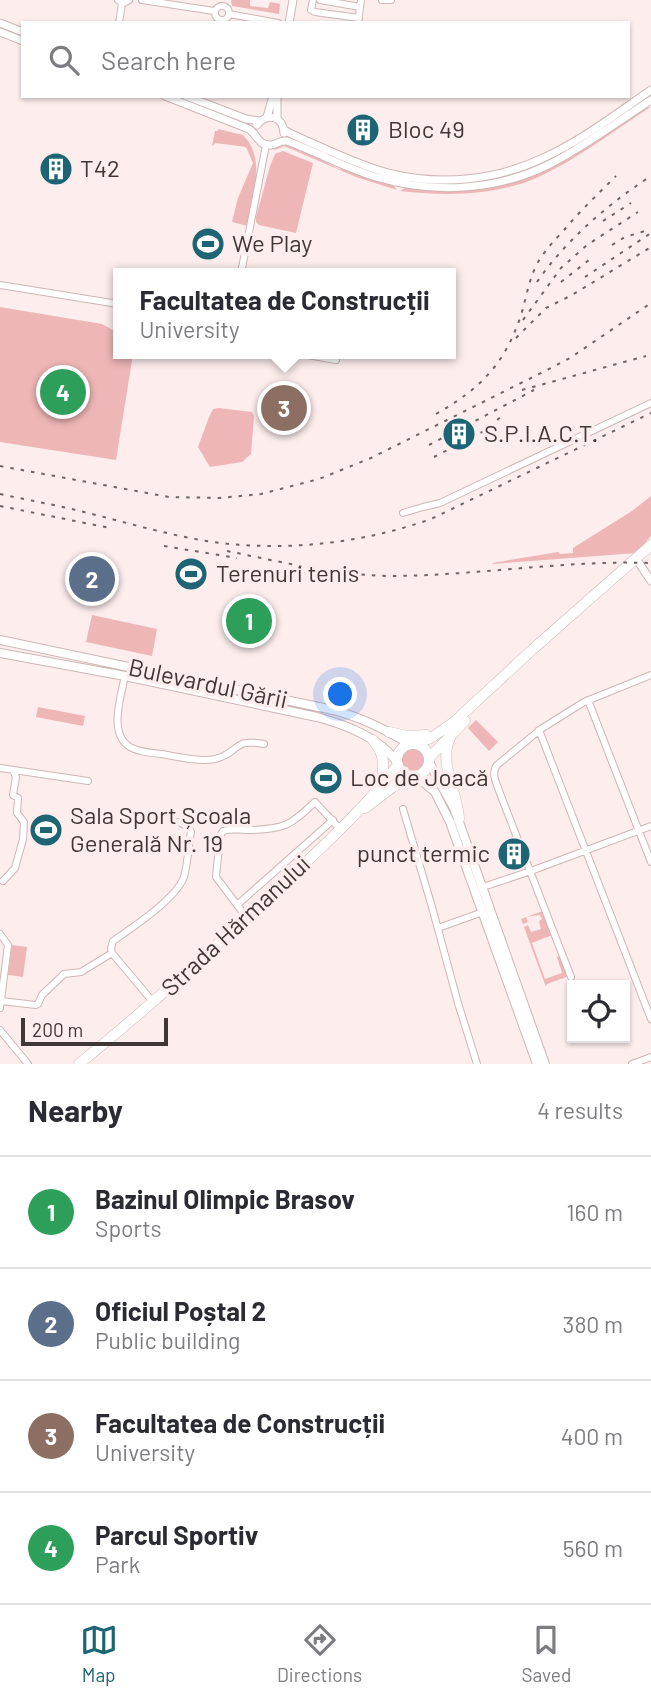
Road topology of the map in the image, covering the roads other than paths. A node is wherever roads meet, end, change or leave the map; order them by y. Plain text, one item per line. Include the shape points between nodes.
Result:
1 (144, 0) edge
2 (293, 0) edge
3 (313, 0) edge
4 (320, 0) edge
5 (382, 0) edge
6 (390, 0) edge
7 (123, 1) edge
8 (223, 3) edge
9 (361, 3) edge
10 (200, 5) edge
11 (214, 12) junction
12 (229, 14) junction
13 (358, 20) edge
14 (119, 21) edge
15 (220, 21) edge
16 (267, 21) edge
17 (289, 21) edge
18 (0, 23) edge
19 (21, 31) edge
20 (0, 32) edge
21 (21, 40) edge
22 (651, 90) edge
23 (170, 98) edge
24 (274, 98) edge
25 (275, 98) edge
26 (206, 100) edge
27 (651, 100) edge
28 (263, 119) junction
29 (277, 119) junction
30 (284, 130) junction
31 (255, 132) junction
32 (280, 140) junction
33 (267, 145) junction
34 (242, 268) edge
35 (0, 285) edge
36 (113, 303) edge
37 (330, 359) edge
38 (336, 360) dead end
39 (651, 403) edge
40 (403, 513) dead end
41 (651, 545) edge
42 (651, 552) edge
43 (639, 564) junction
44 (651, 581) edge
45 (0, 640) edge
46 (0, 653) edge
47 (651, 675) edge
48 (125, 676) junction
49 (588, 701) junction
50 (539, 730) junction
51 (389, 732) junction
52 (440, 732) junction
53 (454, 732) junction
54 (373, 740) junction
55 (264, 744) dead end
56 (412, 744) junction
57 (429, 760) junction
58 (398, 764) junction
59 (0, 768) edge
60 (13, 770) junction
61 (414, 776) junction
62 (88, 781) dead end
63 (381, 786) junction
64 (403, 809) dead end
65 (358, 812) junction
66 (458, 819) junction
67 (333, 820) junction
68 (179, 822) dead end
69 (651, 826) edge
70 (340, 829) junction
71 (639, 831) junction
72 (586, 851) junction
73 (651, 862) edge
74 (531, 871) junction
75 (3, 881) dead end
76 (482, 887) junction
77 (237, 905) junction
78 (483, 912) junction
79 (247, 918) junction
80 (438, 928) junction
81 (0, 934) edge
82 (112, 953) junction
83 (571, 977) dead end
84 (651, 993) edge
85 (642, 996) junction
86 (1, 1001) edge
87 (153, 1002) junction
88 (0, 1008) edge
89 (651, 1018) edge
90 (0, 1030) edge
91 (651, 1056) edge
92 (644, 1062) edge
93 (28, 1064) edge
94 (79, 1064) edge
95 (477, 1064) edge
96 (537, 1064) edge
97 (545, 1064) edge
98 (632, 1064) edge

1 - 10 street
2 - 17 street
3 - 13 street via 313,11
4 - 9 street
5 - 6 street
7 - 14 street
8 - 11 street
8 - 12 street
9 - 13 street
10 - 11 street
11 - 15 street
12 - 15 street
12 - 16 street
18 - 19 street
20 - 21 street
22 - 30 street via 545,158 509,172 474,178 421,179 391,174
23 - 31 street
24 - 28 street
25 - 29 street
26 - 28 street via 246,119
27 - 32 street via 547,166 473,186 393,182
28 - 29 street
28 - 31 street
29 - 30 street
30 - 32 street
31 - 33 street
32 - 33 street
33 - 34 street
35 - 36 street
37 - 38 street
39 - 40 street via 440,503
41 - 52 main road
42 - 43 main road
43 - 44 street
43 - 53 main road
45 - 51 main road, Bulevardul Gării via 332,710
46 - 48 main road, Bulevardul Gării
47 - 49 street
48 - 54 main road, Bulevardul Gării via 317,716
48 - 55 street via 117,719 119,733 135,749 200,760 247,742
49 - 50 street
49 - 71 street
50 - 72 street
50 - 74 street via 494,770
51 - 52 main road via 416,736
51 - 56 main road, Bulevardul Gării
52 - 56 main road
53 - 57 main road
53 - 66 main road via 445,755
54 - 58 main road, Bulevardul Gării
54 - 63 main road via 382,751
56 - 57 main road via 426,750
56 - 58 main road via 399,752
57 - 61 main road via 425,771
57 - 66 main road
58 - 61 main road
58 - 63 main road, Strada Hărmanului
59 - 60 street
60 - 62 street
60 - 75 street via 13,795 19,798 23,839 15,868
61 - 65 main road, Strada Hărmanului
61 - 78 main road via 441,802
63 - 65 main road, Strada Hărmanului
64 - 80 street
65 - 70 main road, Strada Hărmanului
66 - 76 main road
67 - 70 street
67 - 77 street
67 - 77 street via 315,802 285,826 223,831 216,875
68 - 82 street via 191,832 184,875 169,898 113,942
69 - 71 street
70 - 79 main road, Strada Hărmanului
71 - 72 street
71 - 73 street
72 - 74 street
72 - 85 street
74 - 76 street
74 - 83 street
76 - 97 main road
77 - 79 street
78 - 80 street
78 - 96 main road
79 - 87 main road, Strada Hărmanului
80 - 95 street
81 - 86 street via 8,945
82 - 86 street via 81,972 64,974 36,1005
82 - 87 street
84 - 85 street
85 - 89 street
86 - 88 street
87 - 94 main road, Strada Hărmanului
90 - 93 street
91 - 92 street
92 - 98 street

